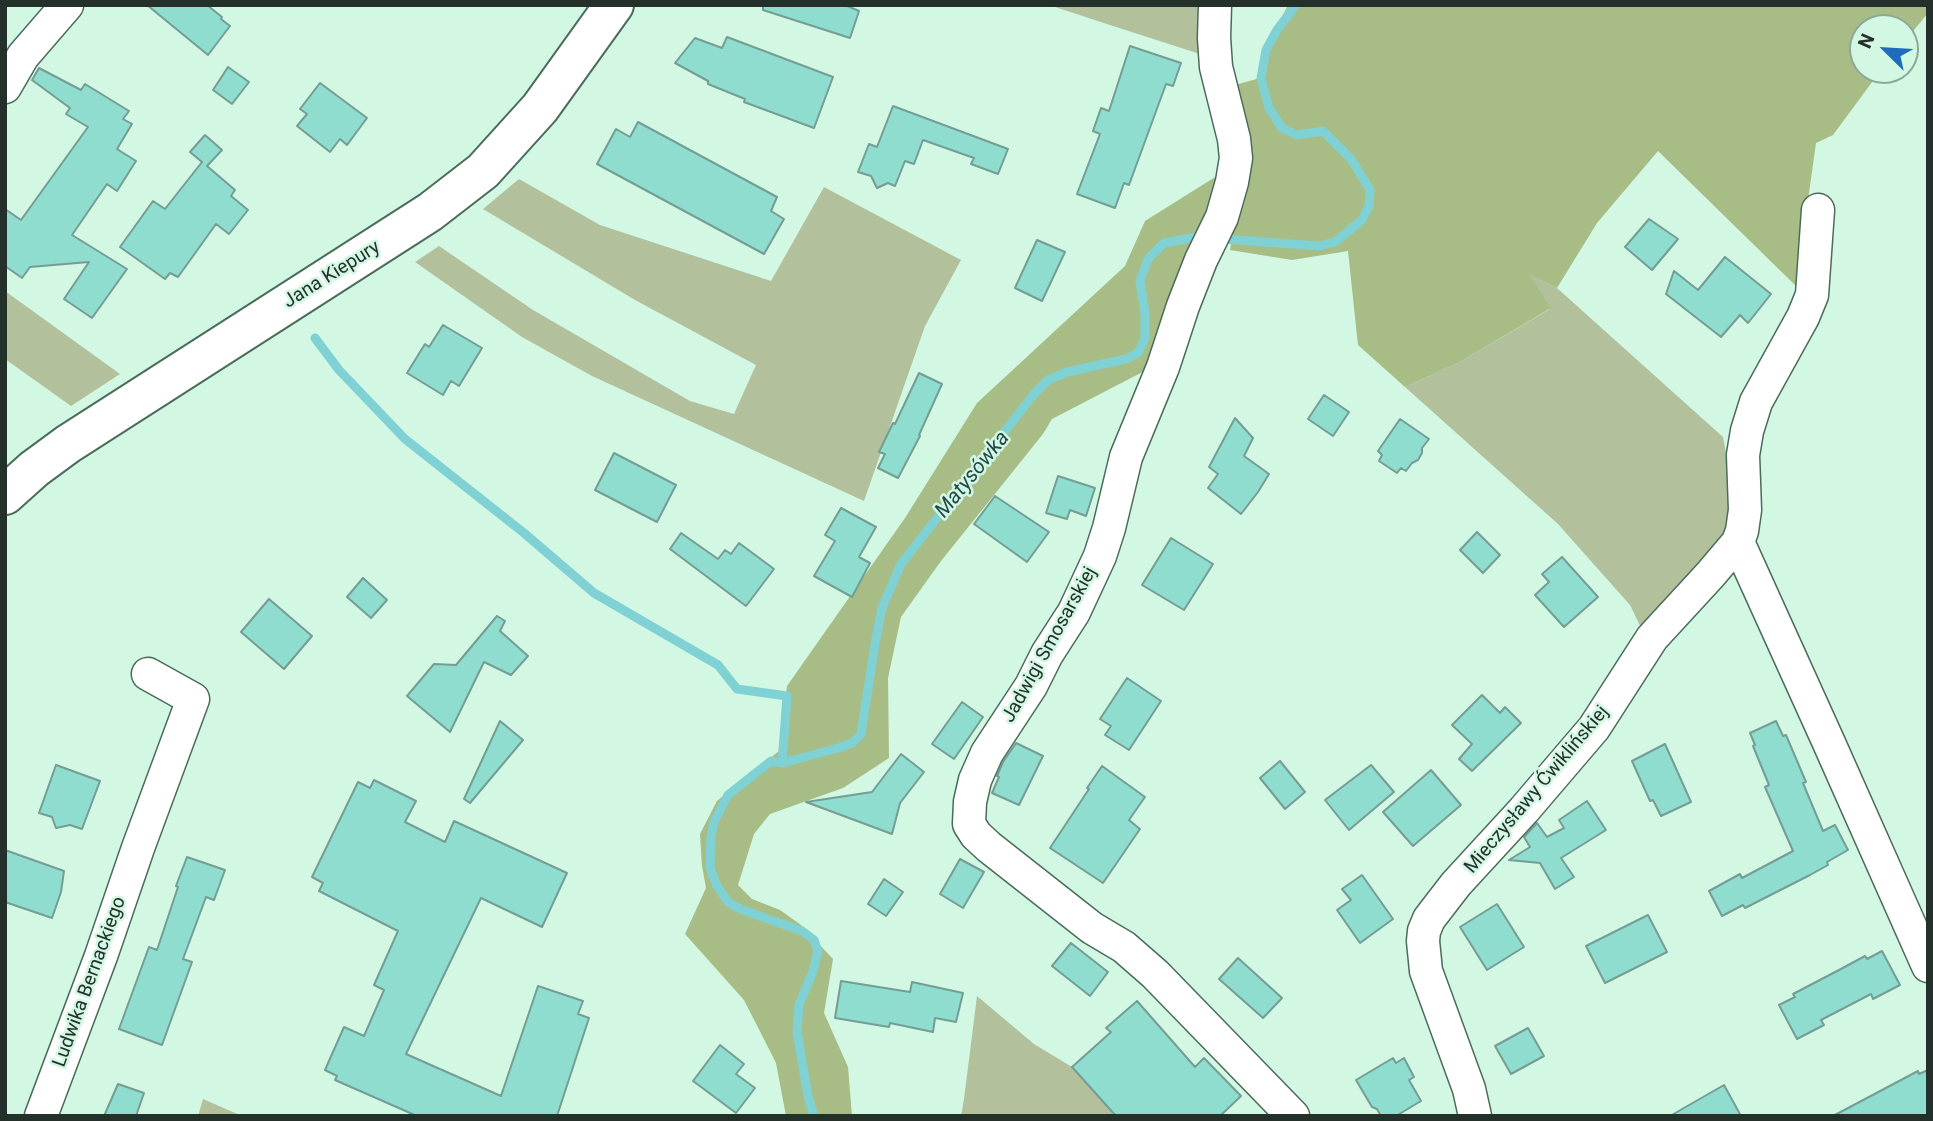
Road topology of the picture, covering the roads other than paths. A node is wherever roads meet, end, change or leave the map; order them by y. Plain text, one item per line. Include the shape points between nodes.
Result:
1 (67, 5) edge
2 (614, 5) edge
3 (1215, 5) edge
4 (5, 87) edge
5 (1818, 210) dead end
6 (5, 495) edge
7 (1738, 542) junction
8 (148, 674) dead end
9 (1928, 966) edge
10 (41, 1116) edge
11 (1293, 1116) edge
12 (1475, 1116) edge

1 - 4 street via 23,56
2 - 6 street, Jana Kiepury via 540,108 483,171 430,212 77,438
3 - 11 street, Jadwigi Smosarskiej via 1216,67 1236,158 1222,217 1201,260 1126,457 1100,556 1074,612 987,753 975,780 970,824 989,847 1155,974
5 - 7 street via 1812,295 1756,402 1747,431 1745,510
7 - 9 street
7 - 12 street, Mieczysławy Ćwiklińskiej via 1652,638 1594,728 1429,919 1423,942 1426,971
8 - 10 street, Ludwika Bernackiego via 193,699

